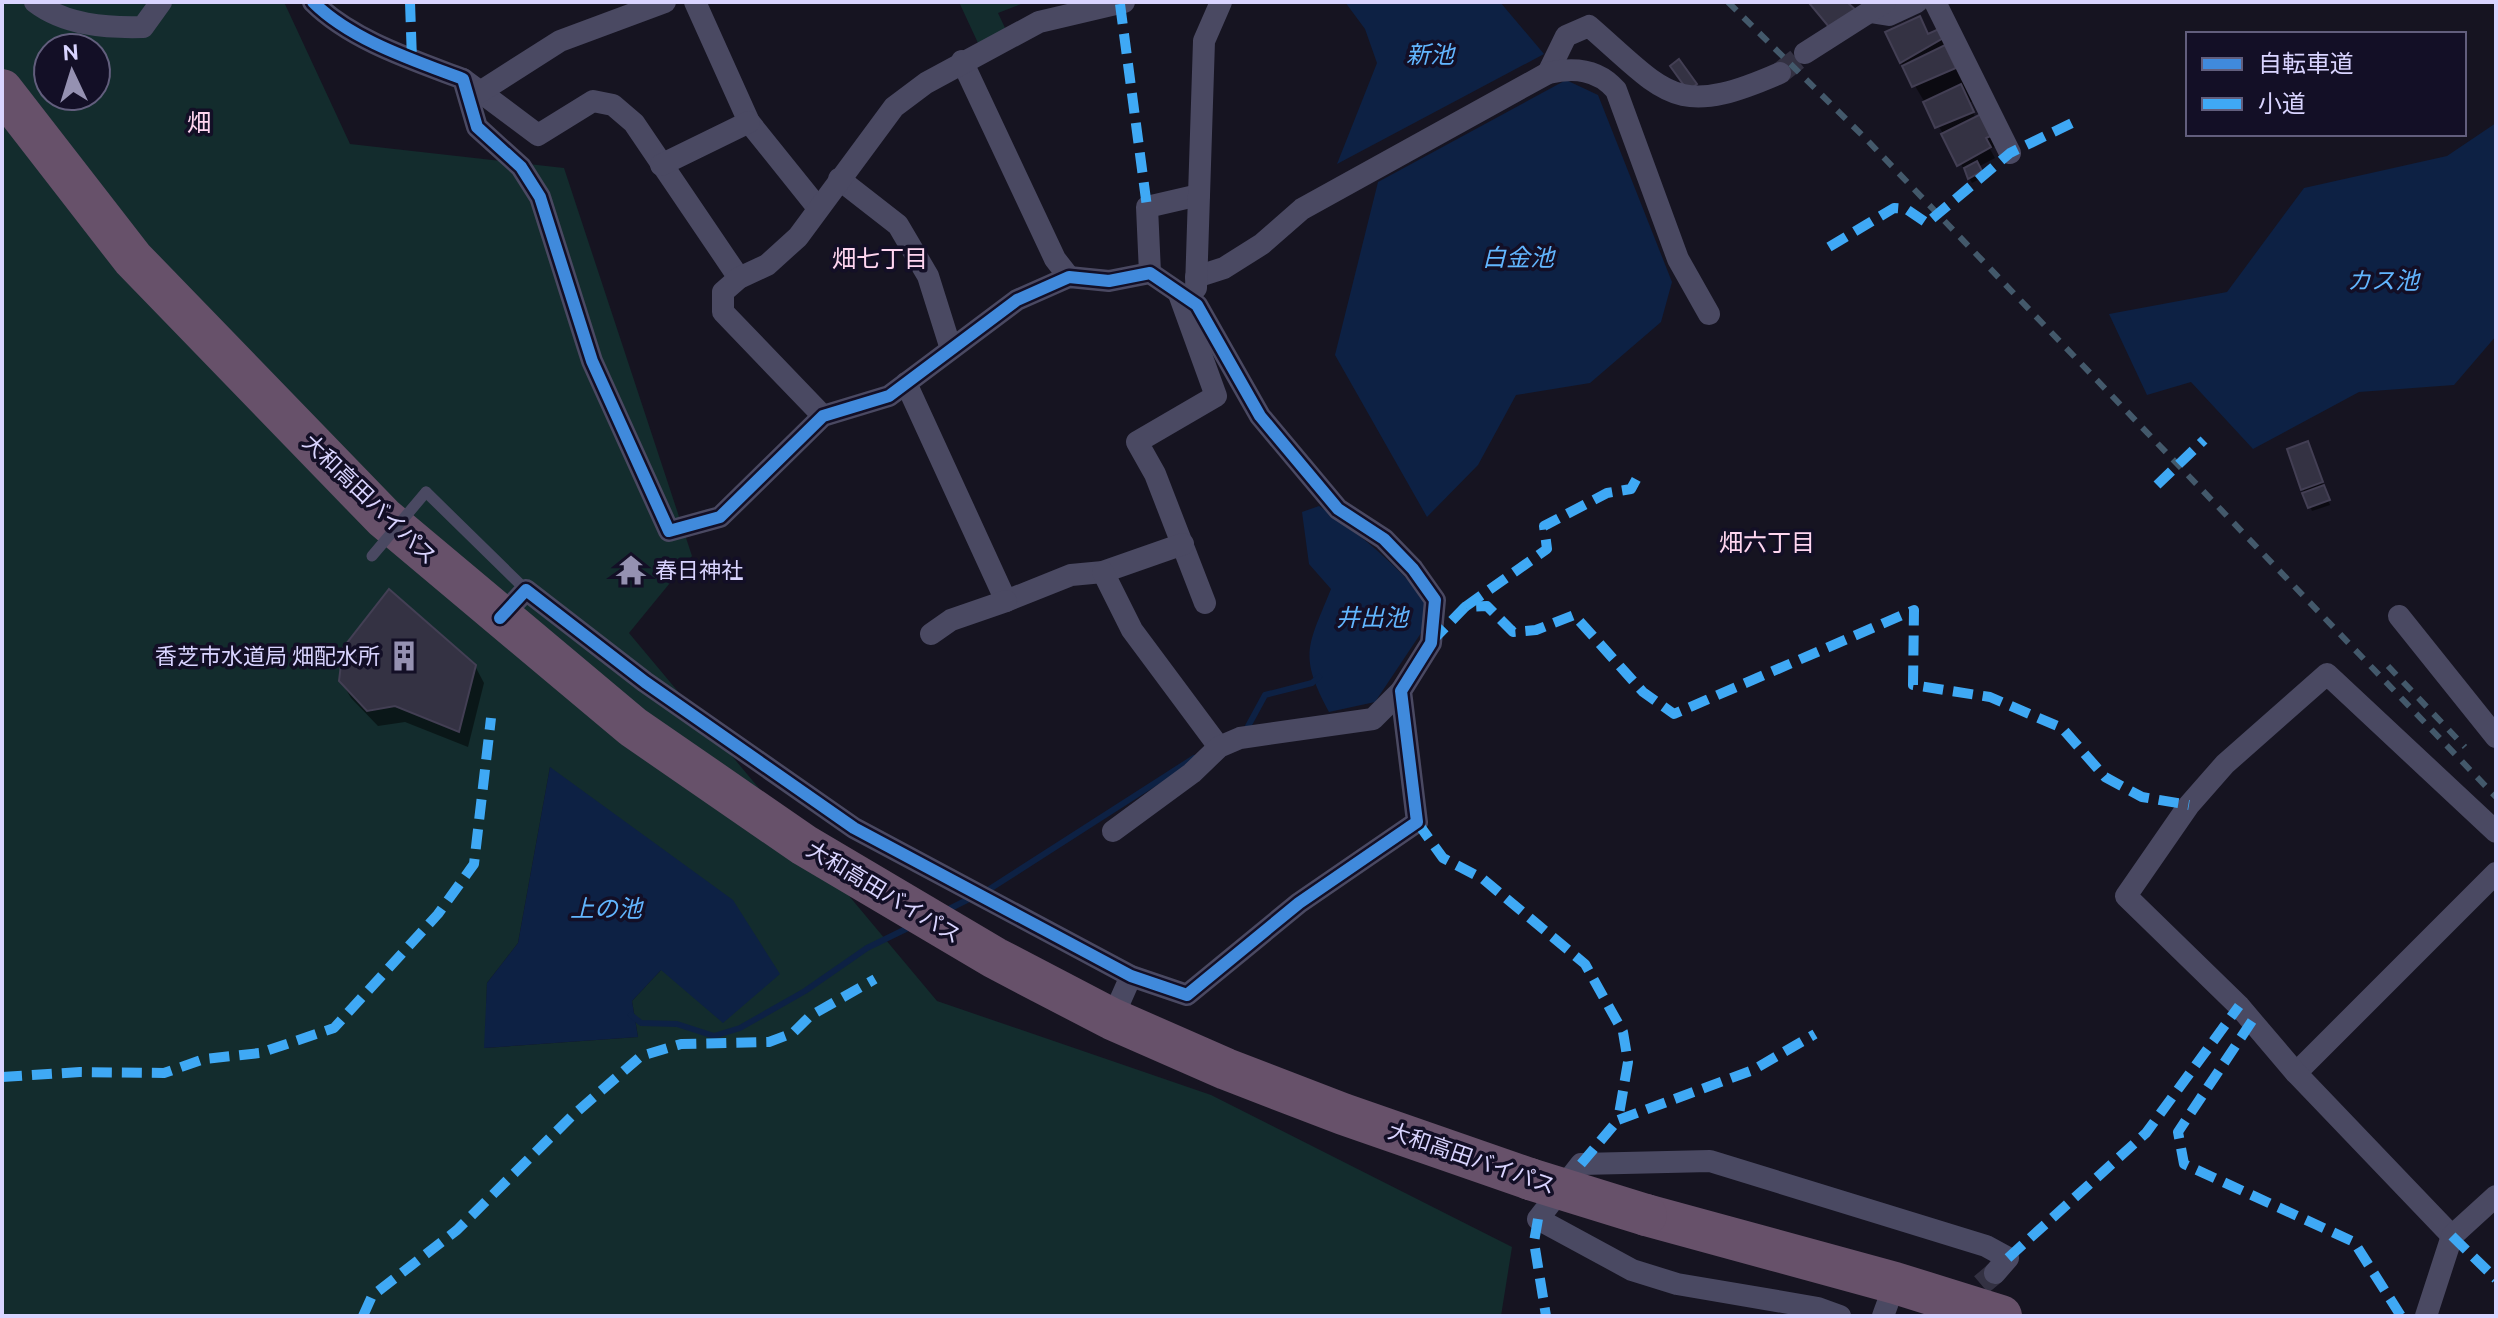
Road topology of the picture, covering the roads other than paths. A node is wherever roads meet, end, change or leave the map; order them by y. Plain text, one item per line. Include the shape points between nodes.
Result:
1 (35, 2) edge
2 (161, 2) edge
3 (313, 2) edge
4 (665, 2) edge
5 (695, 2) edge
6 (1221, 2) edge
7 (1917, 2) edge
8 (1935, 2) edge
9 (1115, 4) edge
10 (1878, 7) edge
11 (1805, 53) tunnel mouth
12 (962, 61) junction
13 (1548, 73) junction
14 (1780, 73) tunnel mouth
15 (471, 85) junction
16 (2, 90) edge
17 (749, 122) junction
18 (2010, 153) dead end
19 (661, 165) junction
20 (839, 179) junction
21 (1199, 195) junction
22 (818, 208) junction
23 (1150, 273) junction
24 (1069, 277) junction
25 (1196, 277) junction
26 (739, 278) junction
27 (1188, 299) junction
28 (1709, 314) dead end
29 (951, 349) junction
30 (906, 383) junction
31 (823, 416) junction
32 (1183, 544) junction
33 (372, 556) dead end
34 (1103, 572) junction
35 (1006, 601) junction
36 (1205, 603) dead end
37 (513, 604) junction
38 (2399, 616) dead end
39 (931, 634) dead end
40 (1401, 691) junction
41 (2496, 737) edge
42 (1219, 747) junction
43 (1113, 831) dead end
44 (2496, 832) edge
45 (2496, 873) edge
46 (1131, 976) junction
47 (1112, 1019) junction
48 (2296, 1073) junction
49 (2496, 1196) edge
50 (2452, 1236) junction
51 (1995, 1273) dead end
52 (1889, 1299) edge
53 (1840, 1316) edge
54 (2001, 1316) edge
55 (2426, 1316) edge

1 - 2 street via 60,16 105,28 143,27
3 - 15 street via 328,17
4 - 15 street via 560,41
5 - 17 street
6 - 21 street via 1204,41
7 - 10 street via 1889,15
8 - 18 street
9 - 12 street via 1039,22
10 - 11 street
12 - 20 street via 894,107
12 - 24 street via 1055,259
13 - 14 street via 1566,36 1589,26 1651,80 1684,98 1734,93
13 - 25 street via 1302,209 1224,268
13 - 28 street via 1584,70 1605,77 1616,90 1678,259
15 - 19 street via 538,135 593,101 613,105 634,123
15 - 31 street via 477,127 521,167 540,197 592,361 669,531 720,517
16 - 37 highway, 大和高田バイパス via 133,259 384,518
17 - 19 street
17 - 22 street
19 - 26 street
20 - 22 street
20 - 29 street via 898,225 928,276
21 - 23 street via 1147,207
21 - 25 street
22 - 26 street via 798,237 767,265
23 - 24 street via 1109,281
23 - 27 street
24 - 29 street via 1017,300
25 - 27 street
26 - 31 street via 723,292 723,312
27 - 32 street via 1216,396 1137,442
27 - 40 street via 1260,416 1338,509 1384,539 1435,600 1431,643
29 - 30 street
30 - 31 street via 889,396
30 - 35 street
32 - 34 street
32 - 36 street
33 - 37 lane, bridge via 426,492
34 - 35 street via 1071,575
34 - 42 street via 1132,630
35 - 39 street via 951,620
37 - 46 street via 645,682 854,828
37 - 47 highway, 大和高田バイパス via 633,727 804,845 995,958
38 - 41 street
40 - 42 street via 1373,719 1240,738
40 - 46 street via 1417,822 1299,903 1187,995
42 - 43 street
44 - 48 street via 2327,674 2225,764 2189,805 2126,896 2239,1006
45 - 48 street
46 - 47 street
47 - 52 highway, 大和高田バイパス, bridge via 1343,1114
48 - 50 street
49 - 50 street
50 - 55 street
51 - 53 street via 2008,1258 1986,1246 1710,1161 1581,1164 1538,1219 1632,1270
52 - 54 highway, 大和高田バイパス

